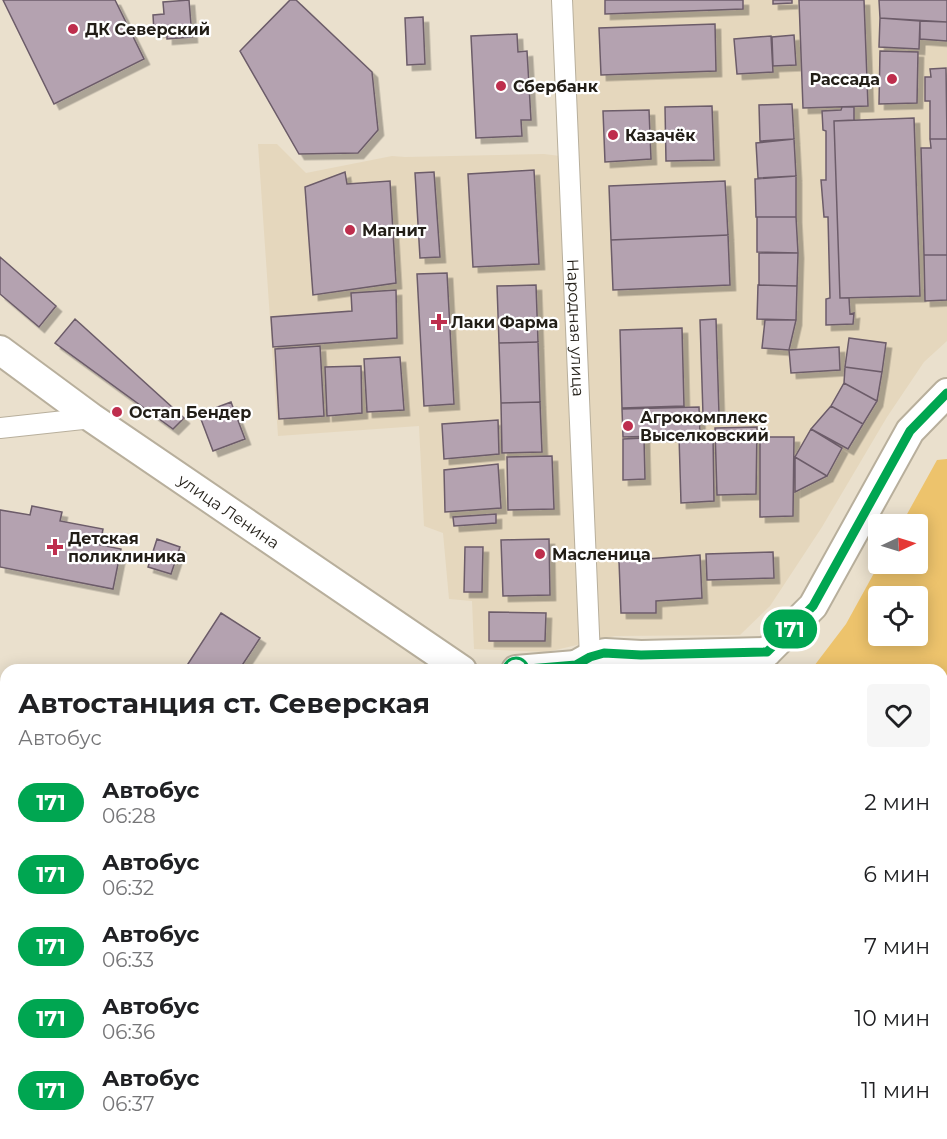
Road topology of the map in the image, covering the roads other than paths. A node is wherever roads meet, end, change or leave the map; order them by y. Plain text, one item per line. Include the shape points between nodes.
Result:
1 (562, 0) edge
2 (0, 350) edge
3 (947, 393) edge
4 (92, 418) junction
5 (0, 428) edge
6 (767, 652) junction
7 (652, 663) edge
8 (453, 664) edge
9 (579, 664) edge
10 (751, 664) edge

1 - 9 street, Народная улица
2 - 4 street, улица Ленина
3 - 6 street via 910,431 813,606
4 - 5 street
4 - 8 street, улица Ленина
6 - 7 street
6 - 10 street
7 - 9 street via 604,653

